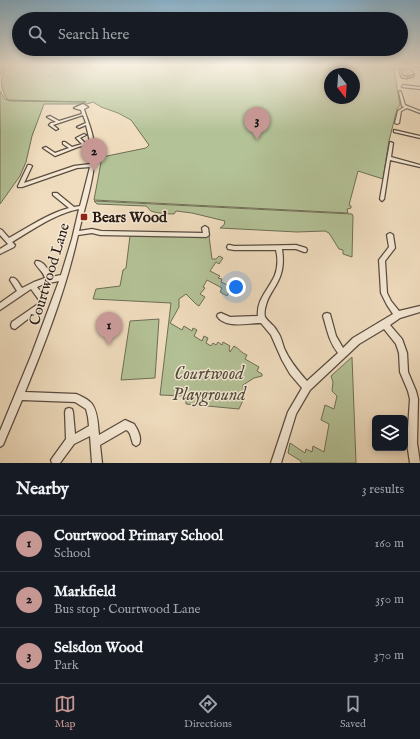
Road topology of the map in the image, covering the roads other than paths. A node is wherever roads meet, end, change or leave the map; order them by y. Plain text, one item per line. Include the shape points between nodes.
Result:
1 (400, 92) dead end
2 (407, 107) junction
3 (82, 109) dead end
4 (76, 111) dead end
5 (420, 112) edge
6 (84, 114) junction
7 (73, 116) junction
8 (49, 117) dead end
9 (57, 121) junction
10 (88, 123) junction
11 (397, 123) dead end
12 (79, 126) dead end
13 (56, 128) dead end
14 (395, 131) dead end
15 (84, 135) dead end
16 (420, 137) edge
17 (93, 142) junction
18 (64, 143) dead end
19 (391, 143) dead end
20 (84, 144) junction
21 (45, 148) dead end
22 (69, 150) junction
23 (389, 158) junction
24 (93, 164) junction
25 (30, 166) dead end
26 (420, 166) edge
27 (55, 194) dead end
28 (382, 199) dead end
29 (83, 207) junction
30 (72, 208) junction
31 (205, 228) dead end
32 (0, 231) edge
33 (77, 233) junction
34 (390, 235) dead end
35 (9, 241) junction
36 (230, 246) dead end
37 (279, 247) junction
38 (304, 250) dead end
39 (0, 252) edge
40 (38, 263) dead end
41 (63, 278) junction
42 (48, 279) junction
43 (13, 280) dead end
44 (32, 286) junction
45 (21, 292) junction
46 (0, 307) edge
47 (420, 309) edge
48 (398, 315) junction
49 (221, 316) dead end
50 (327, 316) dead end
51 (263, 318) junction
52 (385, 324) junction
53 (15, 325) dead end
54 (343, 353) junction
55 (307, 387) junction
56 (20, 396) junction
57 (69, 412) dead end
58 (93, 429) junction
59 (2, 431) edge
60 (70, 441) junction
61 (136, 441) dead end
62 (0, 442) edge
63 (95, 443) junction
64 (56, 460) dead end
65 (97, 463) edge
66 (276, 463) edge
67 (415, 463) edge

1 - 2 street via 403,104
2 - 5 street
2 - 11 street via 400,111
3 - 6 street, Courtwood Lane
4 - 7 street via 69,114
6 - 7 street
6 - 10 street, Courtwood Lane
7 - 9 street
8 - 9 street
9 - 13 street via 50,125
10 - 12 street
10 - 17 street, Courtwood Lane
14 - 16 street
15 - 20 street via 78,138
17 - 20 street
17 - 24 street, Courtwood Lane
18 - 22 street
19 - 23 street
20 - 22 street
21 - 22 street via 54,156
23 - 26 street
23 - 28 street
24 - 25 street via 76,167 56,176 20,186
24 - 29 street, Courtwood Lane
27 - 30 street
29 - 30 street
29 - 33 street, Courtwood Lane
30 - 35 street via 51,216
31 - 33 street via 206,235 100,233 90,230
32 - 35 street
33 - 41 street, Courtwood Lane
34 - 48 street via 392,248 382,260 384,292
35 - 39 street via 12,245
36 - 37 street
37 - 38 street via 296,247
37 - 51 street via 281,270 264,300 261,314
40 - 42 street via 46,272
41 - 42 street
41 - 56 street, Courtwood Lane
42 - 44 street
43 - 45 street
44 - 45 street
44 - 53 street via 43,302
45 - 46 street
47 - 48 street
48 - 52 street
49 - 51 street via 229,321
50 - 54 street via 332,338
51 - 55 street via 274,332 297,377
52 - 54 street via 356,341
52 - 67 street via 399,342 403,353 404,372 414,399 412,443
54 - 55 street
55 - 66 street via 292,412
56 - 58 street via 76,398 90,406
56 - 59 street, Courtwood Lane
57 - 60 street
58 - 60 street
58 - 63 street
59 - 62 street, Courtwood Lane
60 - 64 street
61 - 63 street via 131,427 125,425
63 - 65 street

